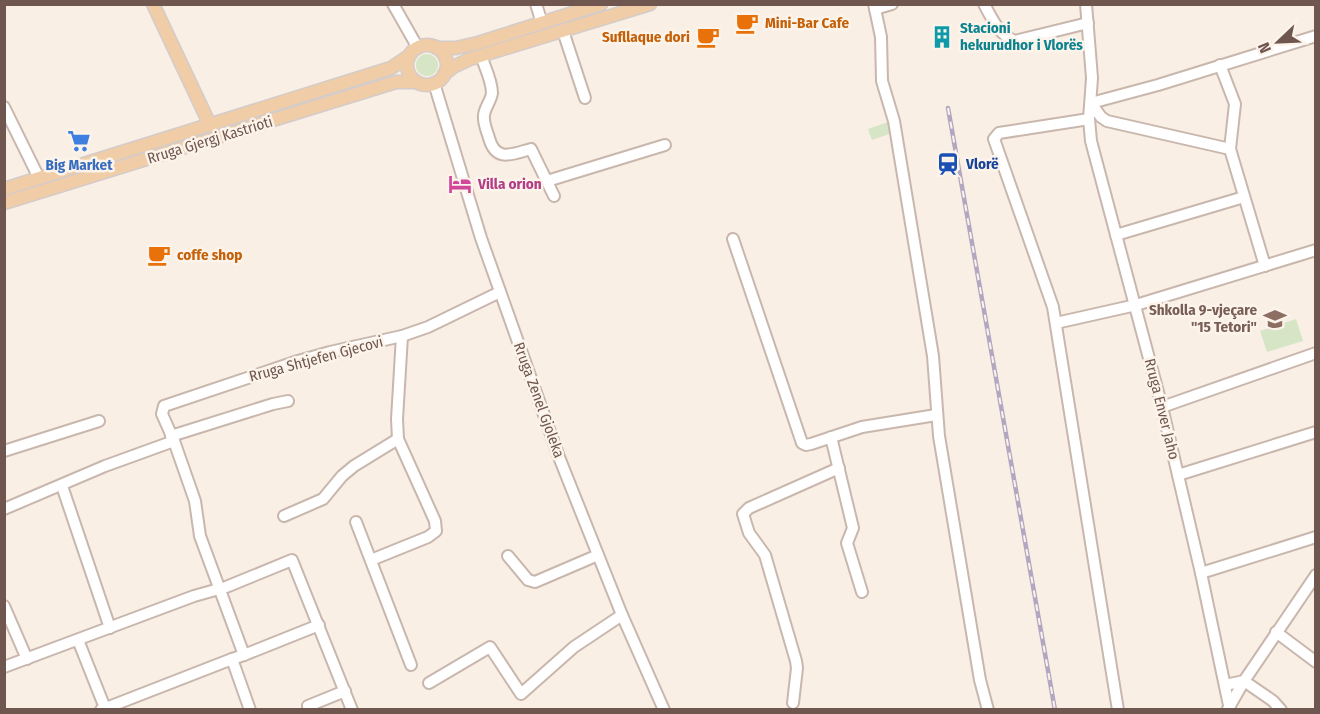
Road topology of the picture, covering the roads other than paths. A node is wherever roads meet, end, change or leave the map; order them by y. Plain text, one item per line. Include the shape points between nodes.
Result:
1 (153, 4) edge
2 (393, 4) edge
3 (536, 4) edge
4 (601, 4) edge
5 (650, 4) edge
6 (892, 4) edge
7 (984, 4) edge
8 (1086, 4) edge
9 (874, 7) edge
10 (542, 22) junction
11 (1088, 23) junction
12 (563, 31) junction
13 (1316, 36) edge
14 (437, 48) junction
15 (413, 52) junction
16 (481, 56) junction
17 (1221, 65) junction
18 (444, 74) junction
19 (416, 82) junction
20 (434, 83) junction
21 (585, 98) dead end
22 (1091, 103) junction
23 (4, 107) edge
24 (1089, 119) junction
25 (210, 125) junction
26 (665, 145) dead end
27 (1230, 149) junction
28 (39, 178) junction
29 (547, 181) junction
30 (4, 189) edge
31 (554, 196) dead end
32 (1244, 197) junction
33 (4, 203) edge
34 (1116, 235) junction
35 (733, 239) dead end
36 (1316, 250) edge
37 (1265, 266) junction
38 (500, 292) junction
39 (1136, 305) junction
40 (1056, 323) junction
41 (402, 336) junction
42 (1316, 353) edge
43 (288, 401) dead end
44 (1162, 407) junction
45 (936, 415) junction
46 (99, 421) dead end
47 (1316, 432) edge
48 (831, 437) junction
49 (173, 438) junction
50 (398, 439) junction
51 (4, 451) edge
52 (838, 468) junction
53 (1178, 475) junction
54 (62, 486) junction
55 (4, 509) edge
56 (284, 516) dead end
57 (356, 522) dead end
58 (1316, 537) edge
59 (598, 555) junction
60 (508, 556) dead end
61 (371, 560) junction
62 (1201, 573) junction
63 (1316, 575) edge
64 (218, 589) junction
65 (862, 592) dead end
66 (4, 606) edge
67 (622, 615) junction
68 (319, 625) junction
69 (110, 628) junction
70 (1276, 632) junction
71 (78, 640) junction
72 (244, 655) junction
73 (27, 659) junction
74 (232, 659) junction
75 (1316, 662) edge
76 (411, 665) dead end
77 (4, 667) edge
78 (1244, 681) junction
79 (429, 683) dead end
80 (1225, 685) junction
81 (345, 691) junction
82 (793, 703) dead end
83 (103, 709) edge
84 (1229, 709) edge
85 (250, 710) edge
86 (309, 710) edge
87 (352, 710) edge
88 (664, 710) edge
89 (988, 710) edge
90 (1118, 710) edge
91 (1281, 710) edge

1 - 25 main road
2 - 15 street
3 - 10 street
4 - 10 main road
5 - 12 main road
6 - 9 street
7 - 11 street via 998,29 1015,41
8 - 11 street, Rruga Enver Jaho
9 - 45 street via 881,37 882,81 896,132 933,356
10 - 14 main road via 466,46
11 - 22 street, Rruga Enver Jaho
12 - 16 main road
12 - 21 street
13 - 17 street
14 - 15 main road via 429,46
14 - 18 main road via 446,60
15 - 19 main road via 407,61 408,73
15 - 25 main road, Rruga Gjergj Kastrioti via 391,68
16 - 18 main road via 461,62
16 - 29 street via 492,89 483,117 493,149 504,155 531,149
17 - 22 street
17 - 27 street via 1235,104
18 - 20 main road
19 - 20 main road
19 - 33 main road, Rruga Gjergj Kastrioti via 396,82
20 - 38 street, Rruga Zenel Gjoleka
22 - 24 street, Rruga Enver Jaho
22 - 27 street via 1107,121
23 - 28 street
24 - 34 street, Rruga Enver Jaho via 1093,153
24 - 40 street via 999,133 994,139
25 - 28 main road, Rruga Gjergj Kastrioti
26 - 29 street
27 - 32 street
28 - 30 main road, Rruga Gjergj Kastrioti
29 - 31 street
32 - 34 street
32 - 37 street
34 - 39 street, Rruga Enver Jaho
35 - 48 street via 800,438 806,445
36 - 37 street
37 - 39 street
38 - 41 street, Rruga Shtjefen Gjecovi
38 - 59 street, Rruga Zenel Gjoleka
39 - 40 street
39 - 44 street, Rruga Enver Jaho
40 - 90 street
41 - 49 street, Rruga Shtjefen Gjecovi via 298,361 164,406 162,414
41 - 50 street
42 - 44 street
43 - 49 street
44 - 53 street, Rruga Enver Jaho
45 - 48 street via 862,426
45 - 89 street
46 - 51 street
47 - 53 street
48 - 52 street
49 - 54 street
49 - 64 street via 192,491 200,536
50 - 56 street via 354,466 323,499
50 - 61 street via 436,531
52 - 65 street via 853,528 847,543
52 - 82 street via 743,514 749,533 765,555 796,661
53 - 62 street, Rruga Enver Jaho
54 - 55 street
54 - 69 street
57 - 61 street
58 - 62 street
59 - 60 street via 535,582 528,580
59 - 67 street, Rruga Zenel Gjoleka
61 - 76 street
62 - 80 street, Rruga Enver Jaho
63 - 70 street
64 - 68 street via 292,560
64 - 69 street
64 - 72 street
66 - 73 street
67 - 79 street via 574,647 521,694 490,647
67 - 88 street, Rruga Zenel Gjoleka
68 - 72 street
68 - 81 street
69 - 71 street
70 - 75 street
70 - 78 street
71 - 73 street
71 - 83 street
72 - 74 street
73 - 77 street
74 - 83 street
74 - 85 street
78 - 80 street
78 - 84 street
78 - 91 street
80 - 84 street, Rruga Enver Jaho
81 - 86 street via 308,706
81 - 87 street

